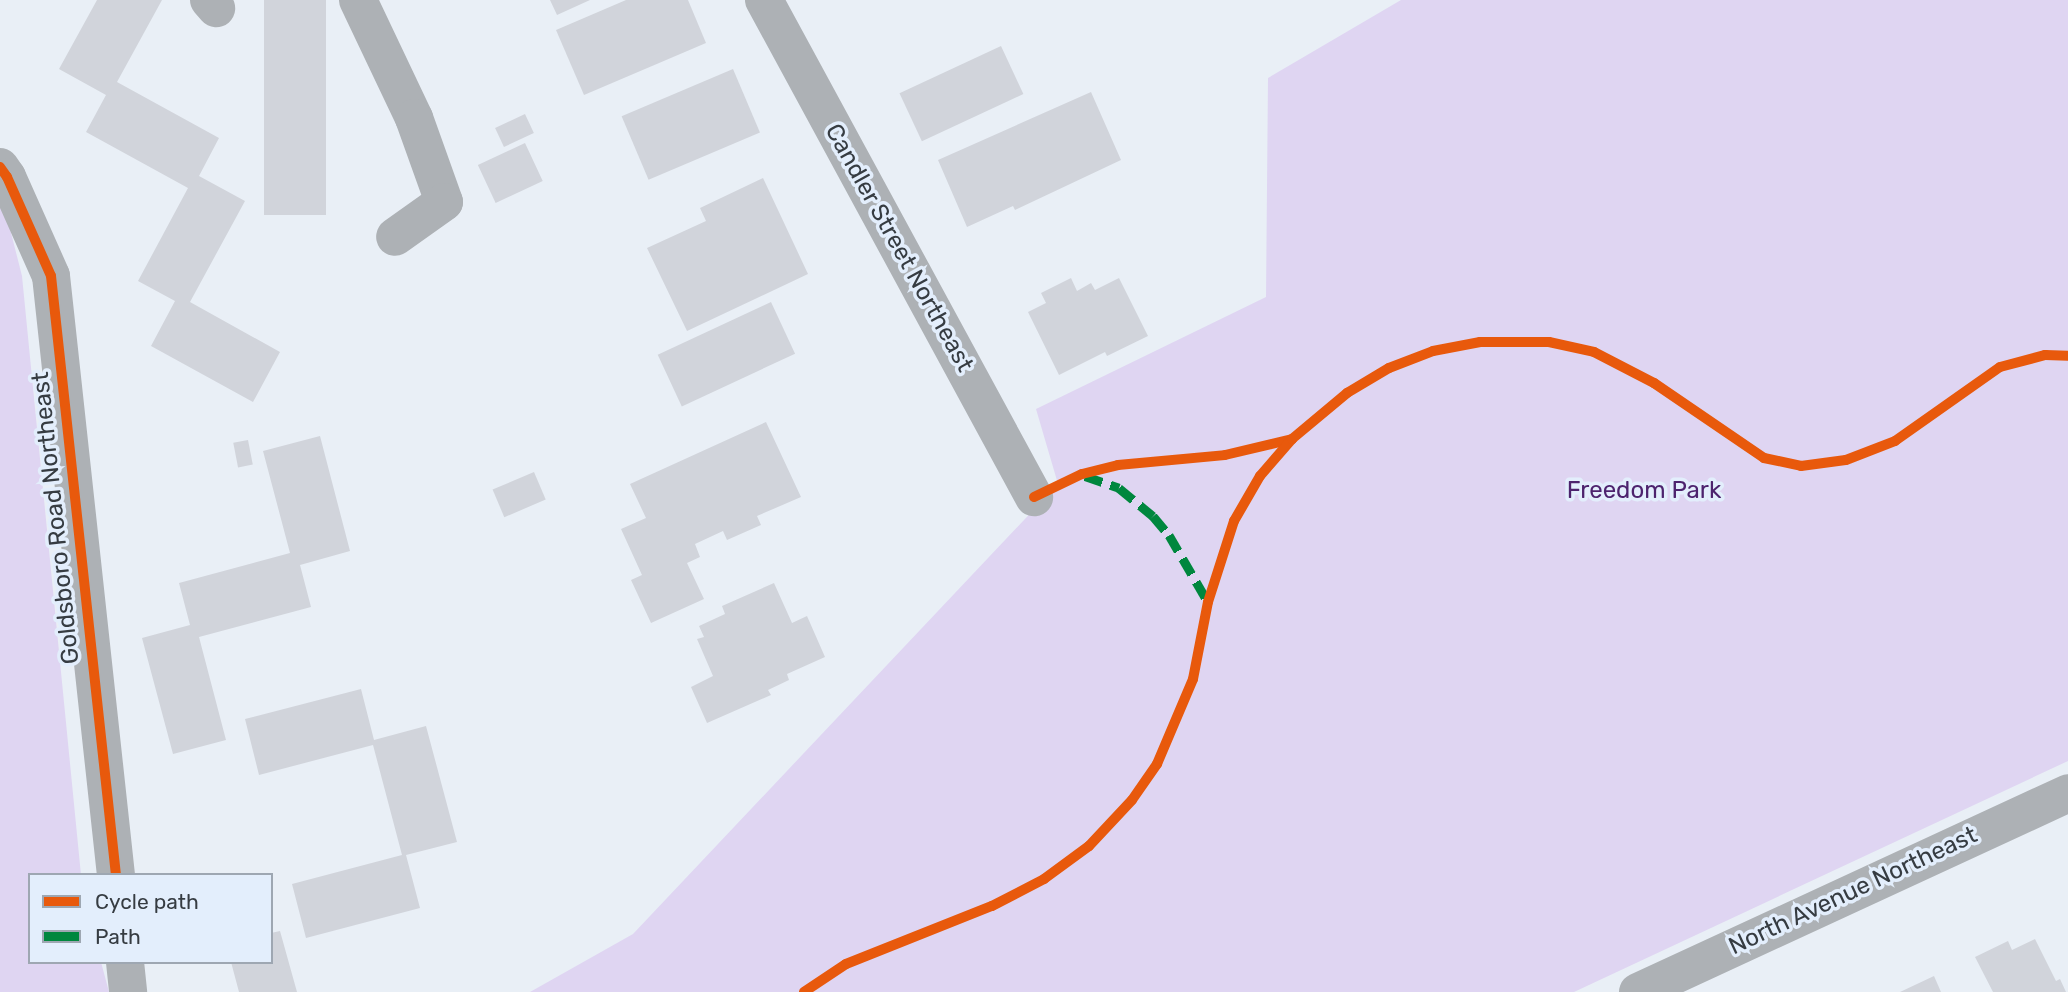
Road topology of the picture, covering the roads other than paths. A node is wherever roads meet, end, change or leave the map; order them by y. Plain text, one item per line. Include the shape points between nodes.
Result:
1 (358, 0) edge
2 (764, 0) edge
3 (0, 167) edge
4 (395, 237) dead end
5 (1034, 497) dead end
6 (2068, 793) edge
7 (116, 873) edge
8 (125, 964) edge
9 (128, 992) edge
10 (1638, 992) edge

1 - 4 street via 414,118 444,202
2 - 5 street, Candler Street Northeast
3 - 7 street, Goldsboro Road Northeast via 51,276
6 - 10 street, North Avenue Northeast
8 - 9 street

